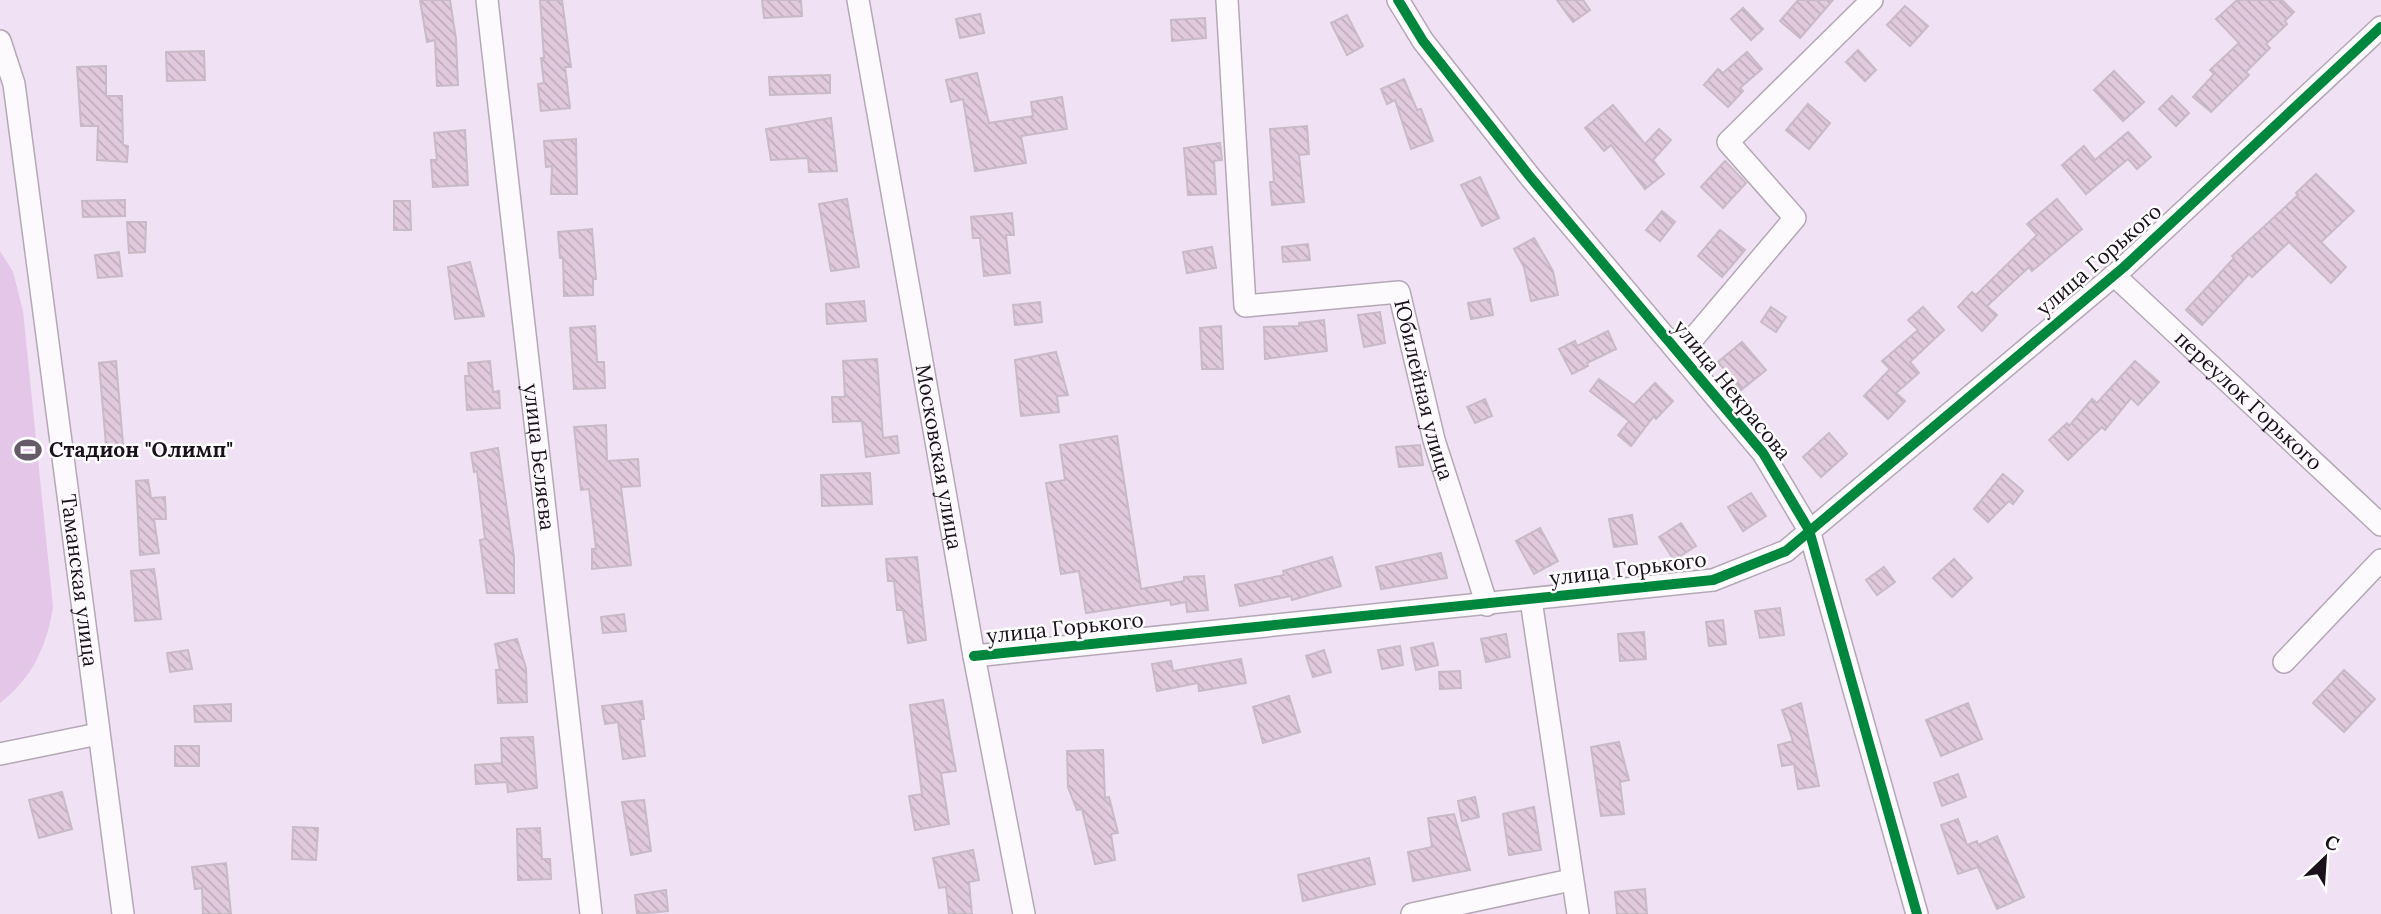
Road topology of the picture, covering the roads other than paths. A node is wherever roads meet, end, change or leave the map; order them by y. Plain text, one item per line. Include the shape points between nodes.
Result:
1 (487, 0) edge
2 (858, 0) edge
3 (1227, 0) edge
4 (1399, 0) edge
5 (1872, 0) edge
6 (2381, 27) edge
7 (0, 41) edge
8 (2114, 275) junction
9 (1680, 354) junction
10 (2381, 526) edge
11 (1809, 530) junction
12 (2381, 560) edge
13 (1531, 600) junction
14 (1487, 606) junction
15 (974, 656) junction
16 (2284, 662) dead end
17 (98, 734) junction
18 (0, 754) edge
19 (1571, 880) junction
20 (123, 914) edge
21 (591, 914) edge
22 (1024, 914) edge
23 (1412, 914) edge
24 (1578, 914) edge
25 (1917, 914) edge

1 - 21 street, улица Беляева
2 - 15 street, Московская улица
3 - 14 street, Юбилейная улица via 1245,306 1399,292 1434,440
4 - 9 street, улица Некрасова via 1423,41 1514,157
5 - 9 street via 1728,142 1795,218
6 - 8 street, улица Горького
7 - 17 street, Таманская улица via 14,84
8 - 10 street, переулок Горького
8 - 11 street, улица Горького
9 - 11 street, улица Некрасова via 1763,453
11 - 13 street, улица Горького via 1786,551 1713,580
11 - 25 street, улица Некрасова
12 - 16 street
13 - 14 street, улица Горького
13 - 19 street
14 - 15 street, улица Горького
15 - 22 street, Московская улица
17 - 18 street
17 - 20 street, Таманская улица
19 - 23 street
19 - 24 street

